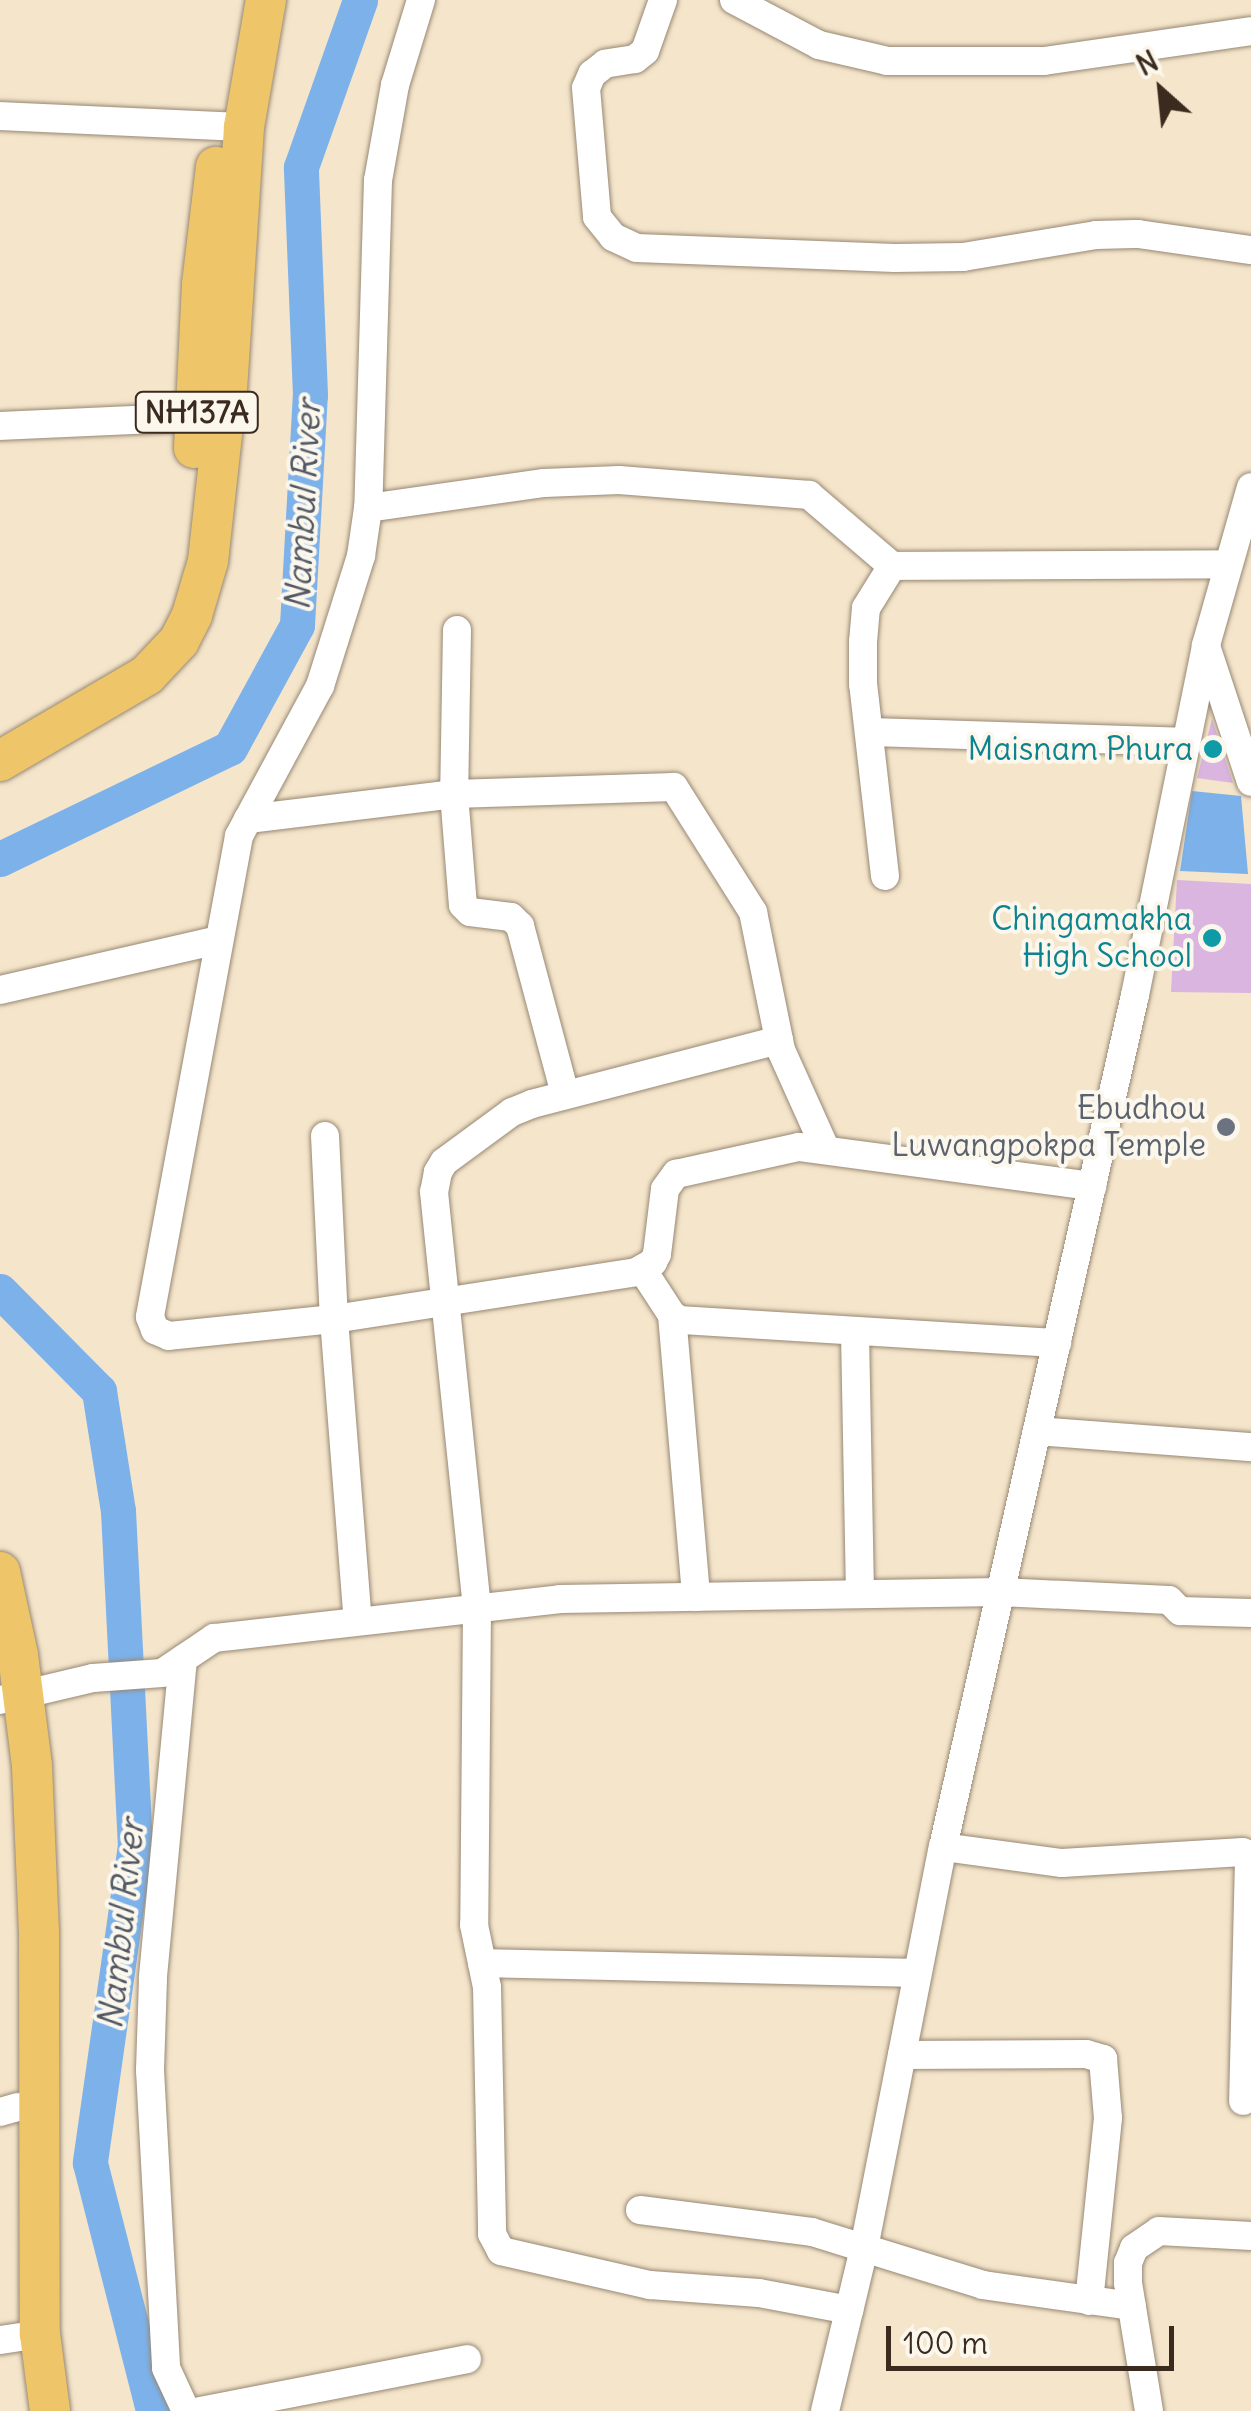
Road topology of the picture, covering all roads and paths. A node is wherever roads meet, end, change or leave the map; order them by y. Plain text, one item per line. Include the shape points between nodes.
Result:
1 (245, 0) edge
2 (266, 0) edge
3 (421, 0) edge
4 (663, 0) edge
5 (734, 0) edge
6 (1251, 31) edge
7 (0, 116) edge
8 (232, 126) junction
9 (1251, 250) edge
10 (197, 417) junction
11 (0, 426) edge
12 (1251, 487) edge
13 (368, 508) junction
14 (1228, 564) junction
15 (892, 566) junction
16 (457, 630) dead end
17 (1206, 645) junction
18 (869, 732) junction
19 (0, 736) edge
20 (1184, 742) junction
21 (0, 760) edge
22 (1251, 782) edge
23 (454, 794) junction
24 (248, 819) junction
25 (885, 876) dead end
26 (218, 940) junction
27 (0, 990) edge
28 (779, 1040) junction
29 (565, 1094) junction
30 (324, 1136) dead end
31 (825, 1148) junction
32 (1092, 1186) junction
33 (642, 1269) junction
34 (449, 1304) junction
35 (672, 1315) junction
36 (334, 1320) junction
37 (855, 1333) junction
38 (1057, 1343) junction
39 (1037, 1431) junction
40 (1251, 1447) edge
41 (0, 1572) edge
42 (1000, 1592) junction
43 (860, 1594) junction
44 (696, 1597) junction
45 (476, 1608) junction
46 (1251, 1613) edge
47 (358, 1622) junction
48 (172, 1666) junction
49 (6, 1693) edge
50 (942, 1847) junction
51 (482, 1963) junction
52 (916, 1973) junction
53 (902, 2055) junction
54 (1243, 2101) dead end
55 (8, 2109) edge
56 (640, 2210) dead end
57 (1251, 2236) edge
58 (864, 2248) junction
59 (1088, 2301) junction
60 (1132, 2306) junction
61 (849, 2310) junction
62 (19, 2337) edge
63 (467, 2359) dead end
64 (26, 2411) edge
65 (50, 2411) edge
66 (186, 2411) edge
67 (200, 2411) edge
68 (825, 2411) edge
69 (1149, 2411) edge

1 - 8 highway, NH137A
2 - 8 highway, NH137A
3 - 13 street via 395,86 378,180
4 - 9 street via 645,52 605,64 586,88 597,217 613,237 637,248 962,257 1096,234 1138,234
5 - 6 street via 819,46 888,60 1044,60
7 - 8 street
8 - 10 highway, NH137A via 202,284
8 - 21 highway, NH137A via 227,390 208,560 192,615 147,675
10 - 11 street
10 - 19 highway, NH137A via 186,541 164,618 112,673
12 - 14 street
13 - 15 street via 584,480 800,492
13 - 24 street via 350,600 320,686
14 - 15 street
14 - 17 street
15 - 18 street via 864,618
16 - 23 street
17 - 20 street
17 - 22 street
18 - 20 street
18 - 25 street
20 - 32 street
23 - 24 street
23 - 28 street via 674,787 753,912
23 - 29 street via 463,906 511,917 520,926
24 - 26 street
26 - 27 street
26 - 36 street via 151,1324 169,1336
28 - 29 street
28 - 31 street
29 - 34 street via 512,1112 438,1172 434,1192
30 - 36 street
31 - 32 street
31 - 33 street via 799,1147 676,1174 665,1189 657,1254
32 - 38 street
33 - 34 street
33 - 35 street
34 - 36 street
34 - 45 street
35 - 37 street
35 - 44 street
36 - 47 street
37 - 38 street
37 - 43 street
38 - 39 street
39 - 40 street
39 - 42 street
41 - 49 highway
42 - 43 street
42 - 46 street via 1169,1600 1180,1611
42 - 50 street
43 - 44 street
44 - 45 street
45 - 47 street
45 - 51 street via 473,1911
47 - 48 street via 214,1638
48 - 49 street
48 - 66 street via 150,2070 166,2368
49 - 55 highway via 16,1882
49 - 62 highway via 39,1931
50 - 52 street
50 - 54 street via 1062,1863 1243,1852 1249,1860
51 - 52 street
51 - 61 street via 492,2234 500,2251 650,2285 759,2293
52 - 53 street
53 - 58 street
53 - 59 street via 1086,2054 1104,2060 1108,2118
55 - 62 highway
56 - 58 street via 812,2232
57 - 60 street via 1174,2230 1144,2238 1128,2263
58 - 59 street via 983,2285
58 - 61 street
59 - 60 street
60 - 69 street
61 - 68 street
62 - 64 highway
62 - 65 highway
63 - 67 street

